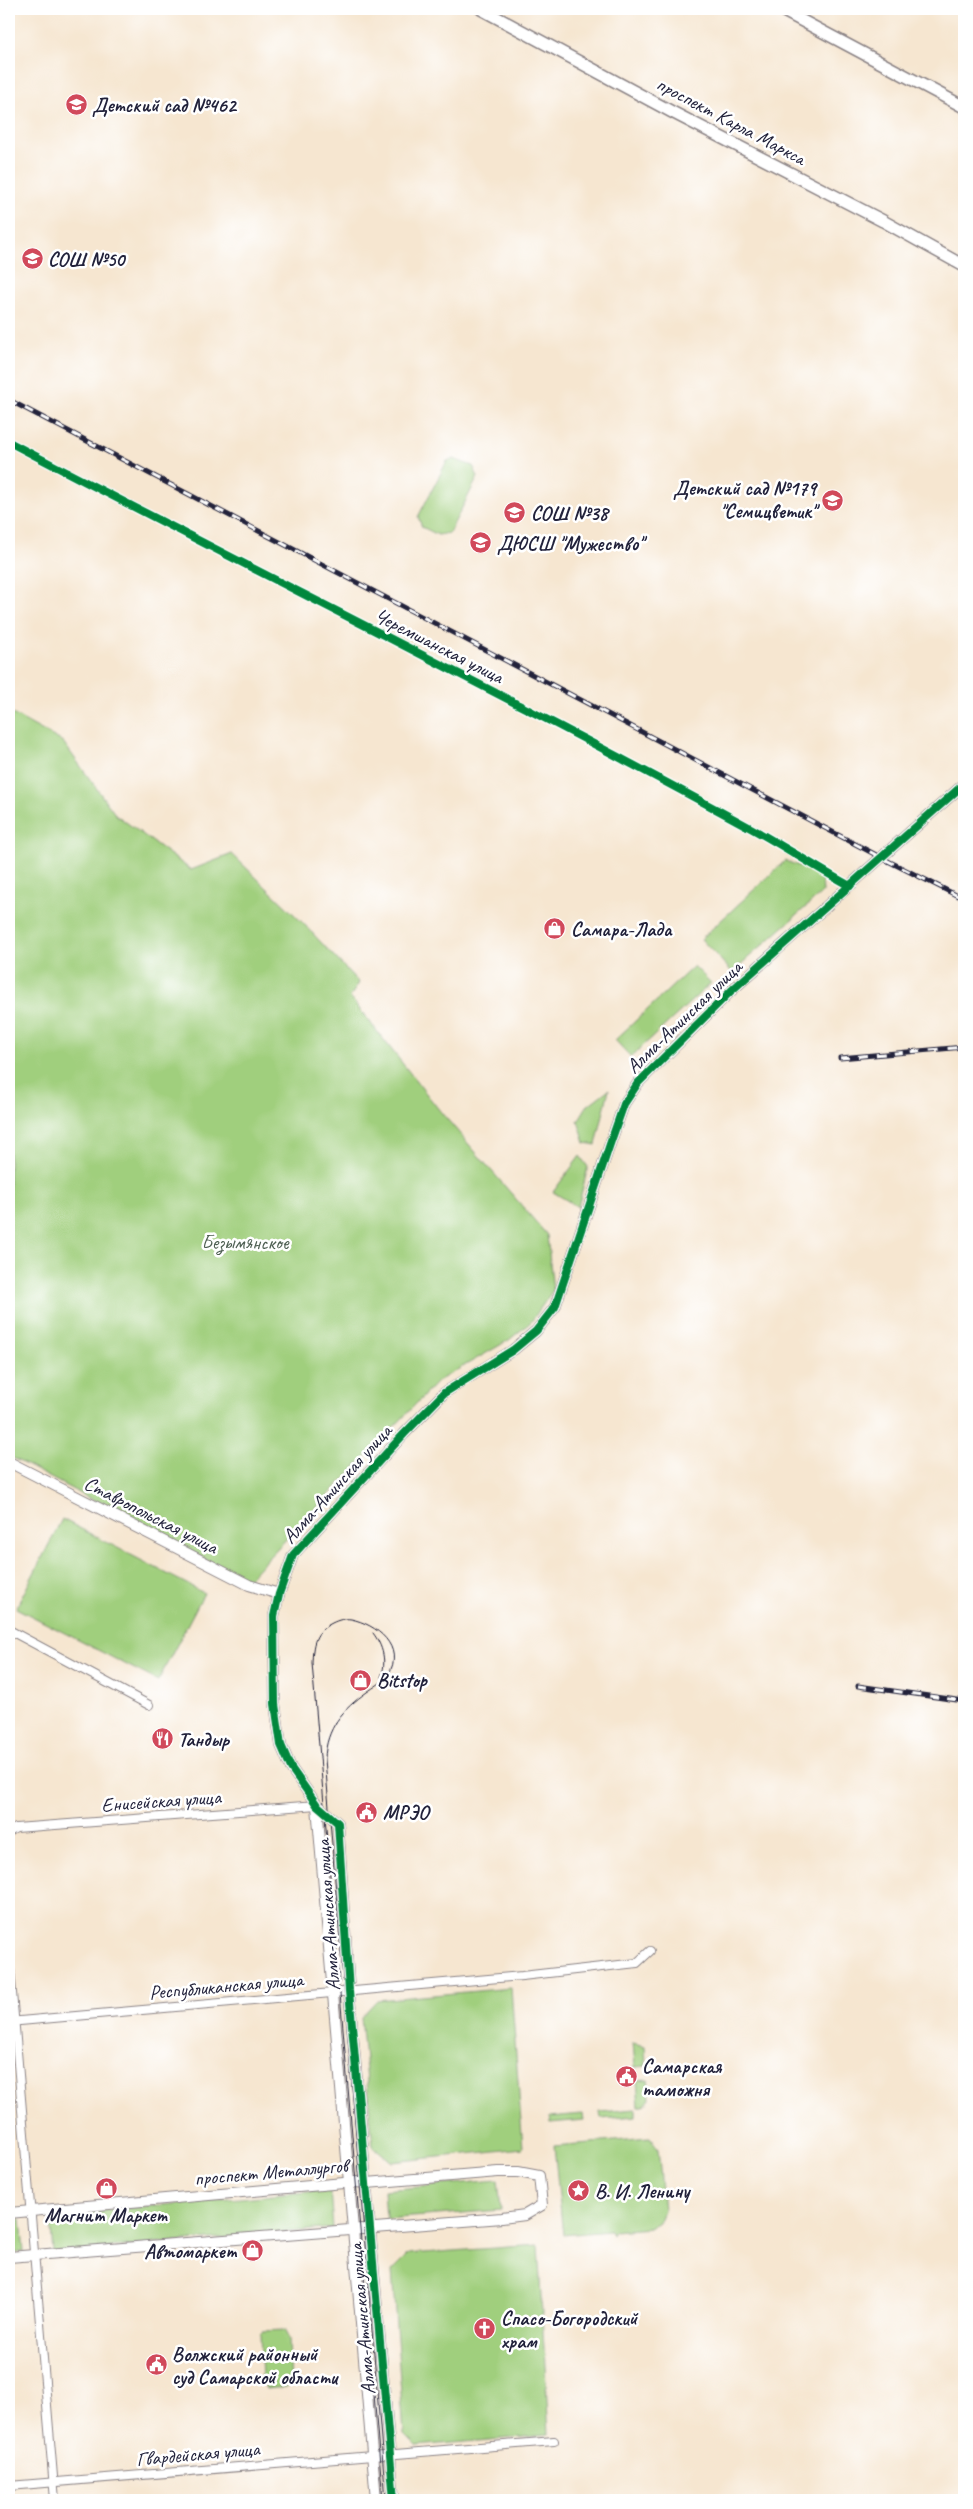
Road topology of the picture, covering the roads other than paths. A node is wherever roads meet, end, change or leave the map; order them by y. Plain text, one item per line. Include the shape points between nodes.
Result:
1 (480, 9) edge
2 (780, 9) edge
3 (964, 107) edge
4 (964, 266) edge
5 (9, 442) edge
6 (964, 784) edge
7 (850, 886) junction
8 (9, 1462) edge
9 (279, 1594) junction
10 (9, 1630) edge
11 (149, 1706) dead end
12 (317, 1805) junction
13 (9, 1832) edge
14 (650, 1951) dead end
15 (9, 1957) edge
16 (349, 1991) junction
17 (332, 1993) junction
18 (12, 2022) edge
19 (348, 2183) junction
20 (367, 2184) junction
21 (32, 2211) junction
22 (9, 2213) edge
23 (371, 2228) junction
24 (353, 2230) junction
25 (36, 2255) junction
26 (9, 2257) edge
27 (554, 2441) dead end
28 (390, 2455) junction
29 (372, 2456) junction
30 (54, 2483) junction
31 (9, 2486) edge
32 (55, 2500) edge
33 (376, 2500) edge
34 (394, 2500) edge

1 - 4 main road, проспект Карла Маркса
2 - 3 main road
5 - 7 street, Черемшанская улица via 461,674 748,827
6 - 7 street, Алма-Атинская улица
7 - 9 street, Алма-Атинская улица via 731,991 638,1083 624,1104 556,1307 536,1331 513,1350 444,1393 404,1434 292,1555
8 - 9 street, Ставропольская улица via 249,1585
9 - 12 street, Алма-Атинская улица via 274,1616 275,1704 281,1745 291,1768
10 - 11 street
12 - 13 street, Енисейская улица via 16,1828
12 - 16 street, Алма-Атинская улица via 338,1823
12 - 17 street, Алма-Атинская улица
14 - 16 street, Республиканская улица via 637,1963
15 - 18 street
16 - 17 street, Республиканская улица
16 - 20 street, Алма-Атинская улица
17 - 18 street, Республиканская улица
17 - 19 street, Алма-Атинская улица
18 - 21 street
19 - 20 street, проспект Металлургов
19 - 21 street, проспект Металлургов
19 - 24 street, Алма-Атинская улица
20 - 23 street, Алма-Атинская улица
20 - 23 street, проспект Металлургов via 518,2172 539,2176 542,2205 525,2215
21 - 22 street, проспект Металлургов
21 - 25 street
23 - 24 street, проспект Металлургов
23 - 28 street, Алма-Атинская улица
24 - 25 street, проспект Металлургов
24 - 29 street, Алма-Атинская улица
25 - 26 street, проспект Металлургов
25 - 30 street
27 - 28 street, Гвардейская улица
28 - 29 street, Гвардейская улица
28 - 34 street, Алма-Атинская улица
29 - 30 street, Гвардейская улица
29 - 33 street, Алма-Атинская улица
30 - 31 street, Гвардейская улица
30 - 32 street

